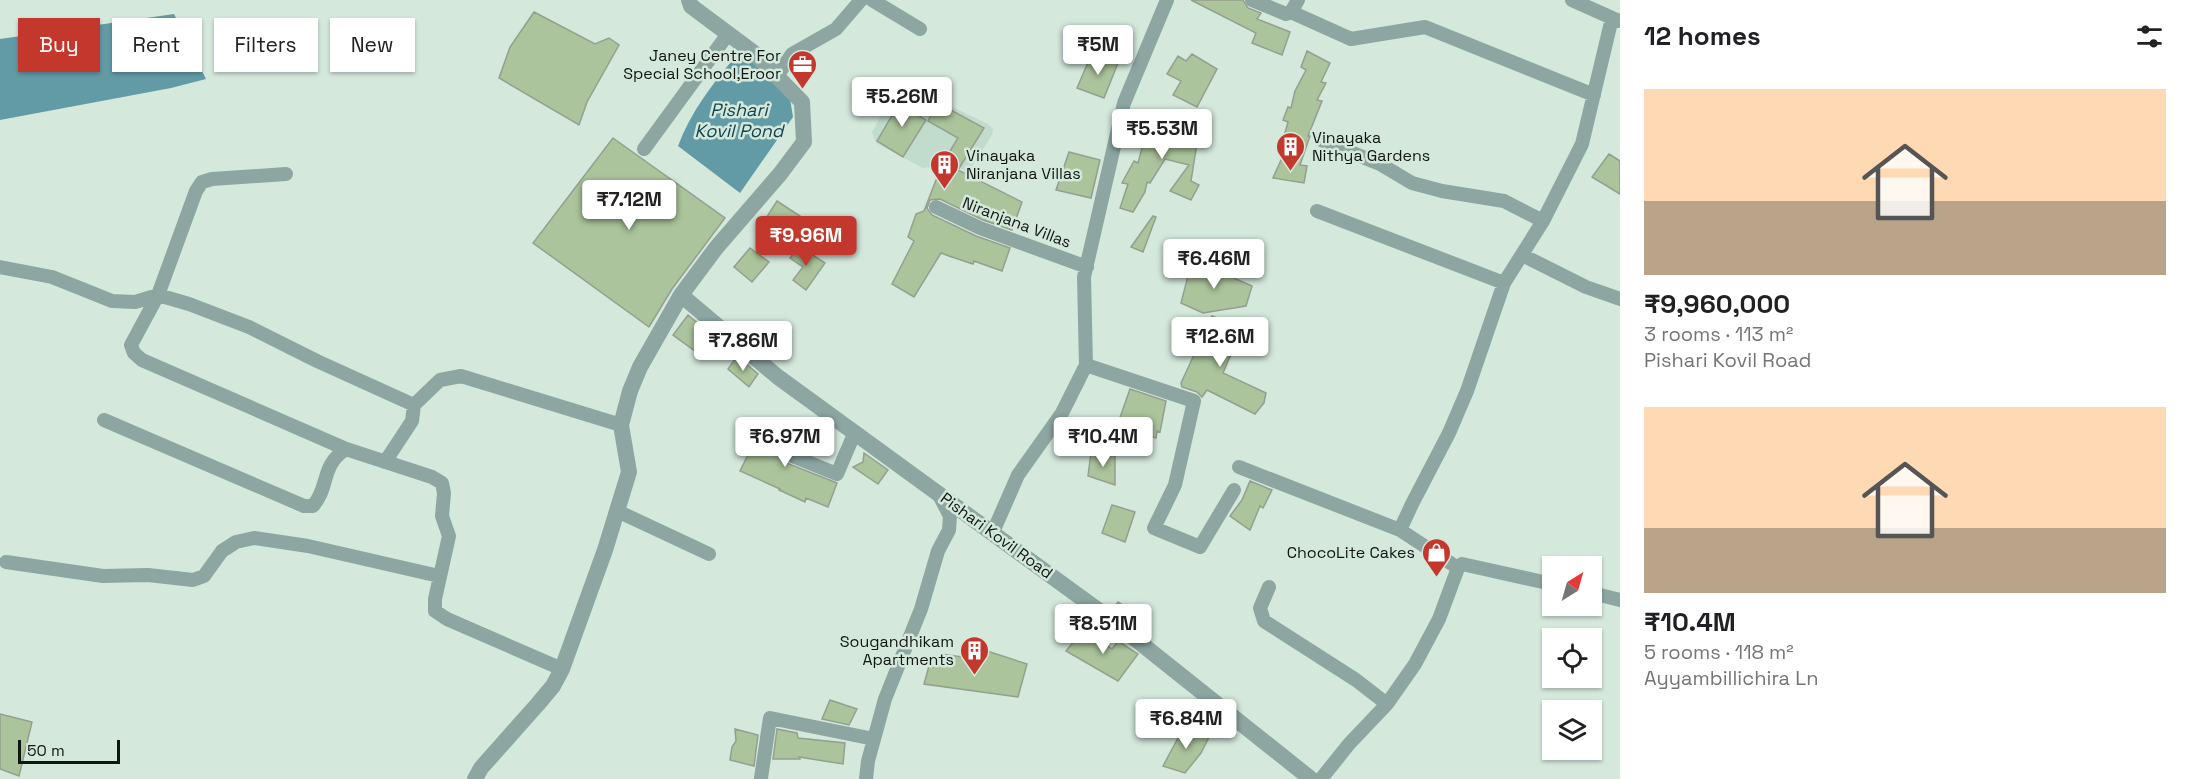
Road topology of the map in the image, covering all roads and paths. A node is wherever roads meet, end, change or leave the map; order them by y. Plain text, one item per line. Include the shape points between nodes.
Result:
1 (689, 0) edge
2 (861, 0) edge
3 (872, 0) edge
4 (1167, 0) edge
5 (1252, 0) edge
6 (1572, 0) edge
7 (1295, 6) edge
8 (1616, 19) edge
9 (920, 29) dead end
10 (728, 34) junction
11 (777, 76) junction
12 (1594, 95) junction
13 (1323, 141) dead end
14 (644, 149) dead end
15 (286, 174) dead end
16 (936, 207) dead end
17 (1317, 211) dead end
18 (1543, 221) junction
19 (1522, 255) junction
20 (0, 267) edge
21 (1087, 267) junction
22 (1504, 284) junction
23 (158, 295) junction
24 (681, 295) junction
25 (1620, 299) edge
26 (1086, 365) junction
27 (414, 405) junction
28 (104, 420) dead end
29 (621, 425) junction
30 (855, 432) junction
31 (346, 449) junction
32 (790, 455) dead end
33 (385, 462) junction
34 (1239, 467) dead end
35 (937, 490) junction
36 (1234, 490) dead end
37 (617, 512) junction
38 (1400, 530) junction
39 (993, 532) junction
40 (709, 554) dead end
41 (6, 562) dead end
42 (1458, 568) junction
43 (439, 576) junction
44 (1542, 582) edge
45 (1269, 587) dead end
46 (1602, 596) edge
47 (1620, 600) edge
48 (562, 669) junction
49 (1388, 704) junction
50 (874, 739) junction
51 (1292, 773) edge
52 (761, 778) edge
53 (475, 779) edge
54 (866, 779) edge
55 (1311, 779) edge
56 (1321, 779) edge

1 - 10 street via 691,6
2 - 11 street via 837,29 792,54
3 - 9 street
4 - 21 street via 1124,103
5 - 7 street via 1286,14
6 - 8 street
7 - 12 street via 1351,39 1425,27
8 - 12 street
10 - 11 street
10 - 14 street
11 - 24 street via 802,102 804,142
12 - 18 street via 1582,144
13 - 18 street via 1380,164 1412,183 1504,201
15 - 23 street via 202,182
16 - 21 street, Niranjana Villas via 980,228
17 - 22 street
18 - 19 street
19 - 22 street
19 - 25 street
20 - 23 street via 52,277 112,301 135,302
21 - 26 street
22 - 38 street via 1467,391
23 - 27 street via 249,327
23 - 31 street via 131,345 134,354
24 - 29 street via 640,367
24 - 30 street, Pishari Kovil Road via 778,377
26 - 36 street via 1194,401 1175,485 1154,528 1200,547
26 - 39 street via 1062,413 1018,475
27 - 29 street via 440,380 461,376
27 - 33 street via 412,421
28 - 31 street via 304,506 313,506 318,500 330,463
29 - 37 street via 629,472
30 - 32 street via 837,474
30 - 35 street, Pishari Kovil Road
31 - 33 street
33 - 43 street via 442,483 442,516 449,536
34 - 38 street
35 - 39 street, Pishari Kovil Road
35 - 50 street via 950,516 949,530 938,551
37 - 40 street
37 - 48 street
38 - 42 street
39 - 51 street, Pishari Kovil Road via 1109,618
41 - 43 street via 103,576 193,580 204,576 222,551 236,542 254,538 308,546
42 - 44 street via 1466,564
42 - 49 street via 1425,646
43 - 48 street via 435,611
45 - 49 street via 1260,608 1263,621
46 - 47 street
48 - 53 street via 553,686
49 - 56 street
50 - 52 street via 770,718
50 - 54 street
51 - 55 street, Pishari Kovil Road

